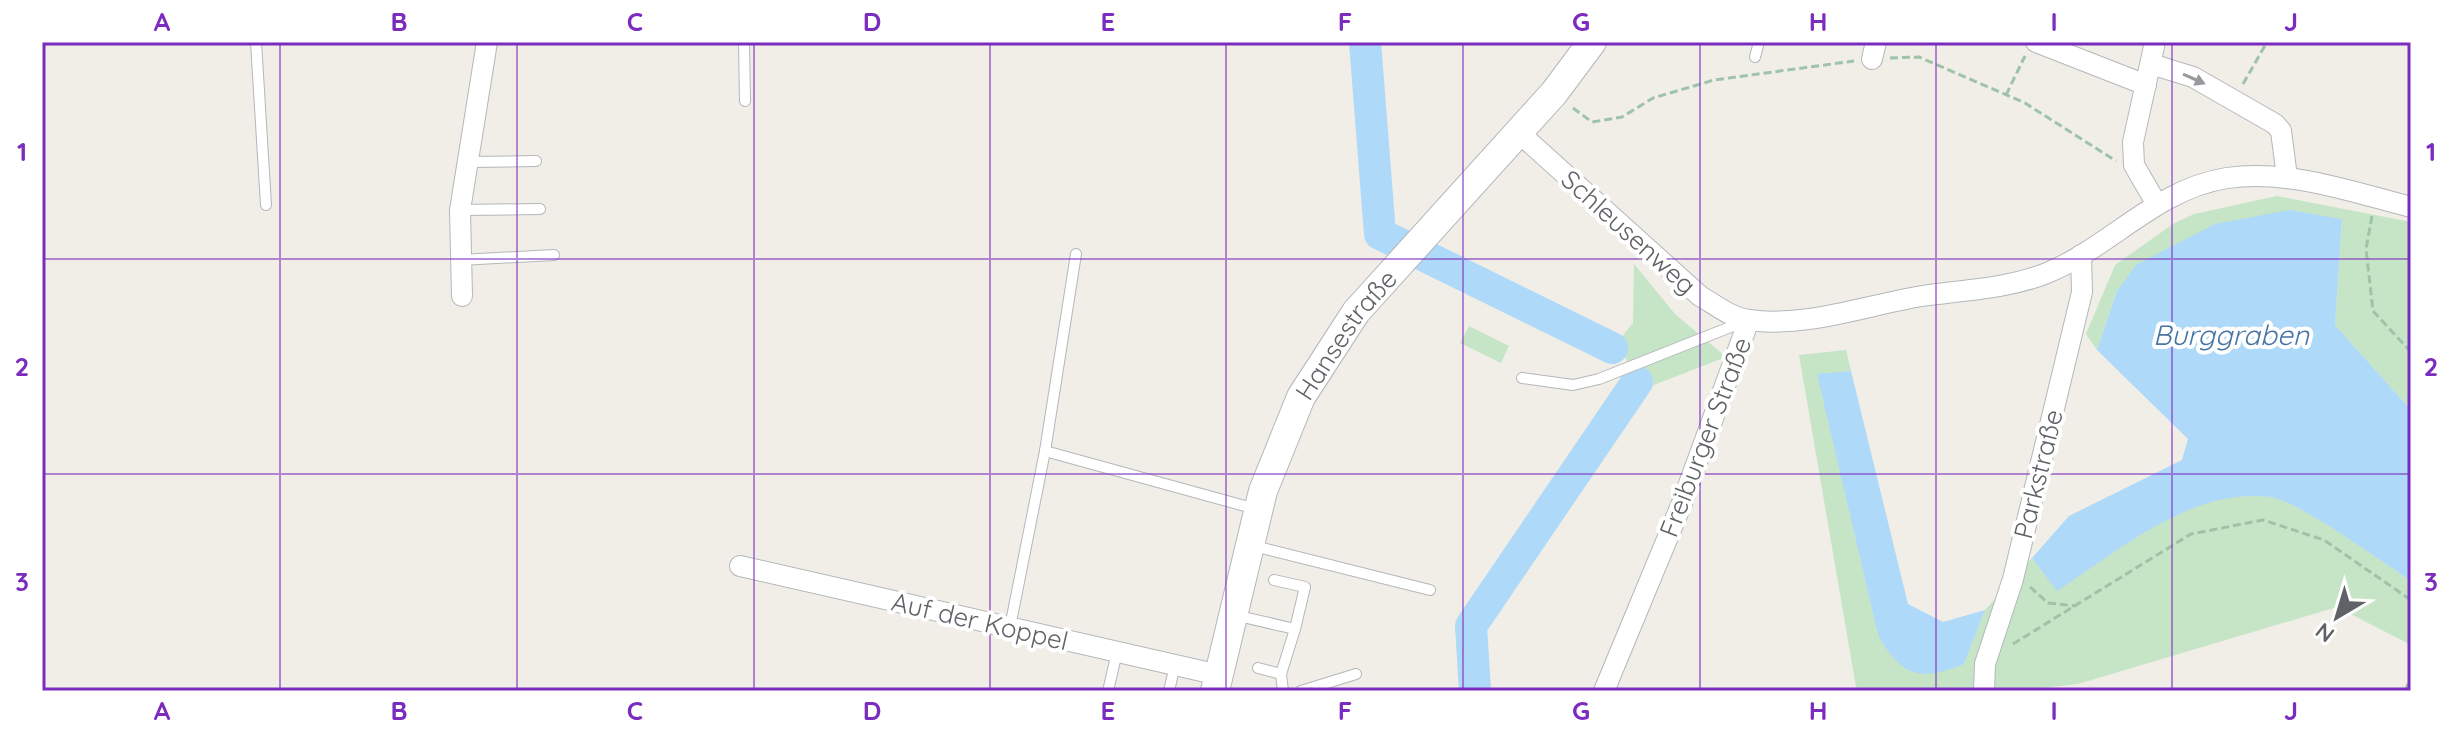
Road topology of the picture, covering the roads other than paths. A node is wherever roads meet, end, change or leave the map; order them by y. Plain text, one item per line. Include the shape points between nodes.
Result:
1 (256, 42) edge
2 (487, 42) edge
3 (744, 42) edge
4 (1592, 42) edge
5 (1759, 42) edge
6 (2155, 42) edge
7 (2031, 49) edge
8 (1755, 57) dead end
9 (2151, 64) junction
10 (2146, 85) junction
11 (745, 101) dead end
12 (1517, 131) junction
13 (536, 161) dead end
14 (468, 162) junction
15 (2287, 177) junction
16 (2156, 203) junction
17 (266, 205) dead end
18 (2411, 207) edge
19 (540, 209) dead end
20 (460, 210) junction
21 (1076, 254) dead end
22 (554, 255) dead end
23 (2081, 255) junction
24 (461, 260) junction
25 (462, 296) dead end
26 (1749, 320) junction
27 (1522, 378) dead end
28 (1045, 451) junction
29 (1258, 509) junction
30 (1248, 544) junction
31 (740, 566) dead end
32 (1274, 580) dead end
33 (1430, 590) dead end
34 (1232, 615) junction
35 (1010, 627) junction
36 (1295, 629) junction
37 (1117, 652) junction
38 (1175, 665) junction
39 (1258, 668) dead end
40 (1281, 674) junction
41 (1356, 674) dead end
42 (1217, 683) edge
43 (1108, 691) edge
44 (1169, 691) edge
45 (1283, 691) edge
46 (1301, 691) edge
47 (1604, 691) edge
48 (1984, 691) edge

1 - 17 lane
2 - 14 street
3 - 11 lane
4 - 12 main road, Hansestraße
5 - 8 lane
6 - 9 street
7 - 10 street
9 - 10 street
9 -> 15 street via 2193,77 2281,131
10 - 16 street via 2133,142 2134,165
12 - 26 street, Schleusenweg via 1700,296
12 - 29 main road, Hansestraße via 1356,312 1301,397
13 - 14 lane
14 - 20 street
15 - 16 street, Freiburger Straße via 2223,179
15 - 18 street, Freiburger Straße
16 - 23 street, Freiburger Straße
19 - 20 lane
20 - 24 street
21 - 28 lane
22 - 24 lane
23 - 26 street, Freiburger Straße via 2046,274 2004,285 1783,320
23 - 48 street, Parkstraße via 2082,292 2013,579 1985,664
24 - 25 street
26 - 27 lane via 1573,385
26 - 47 street, Freiburger Straße via 1682,503
28 - 29 lane
28 - 35 lane
29 - 30 main road, Hansestraße
30 - 33 lane
30 - 34 main road, Hansestraße
31 - 35 street, Auf der Koppel
32 - 36 lane via 1305,587
34 - 36 lane
34 - 42 main road, Hansestraße
35 - 37 street, Auf der Koppel
36 - 40 lane
37 - 38 street, Auf der Koppel
37 - 43 lane
38 - 42 street, Auf der Koppel
38 - 44 lane
39 - 40 lane
40 - 45 lane
41 - 46 lane

